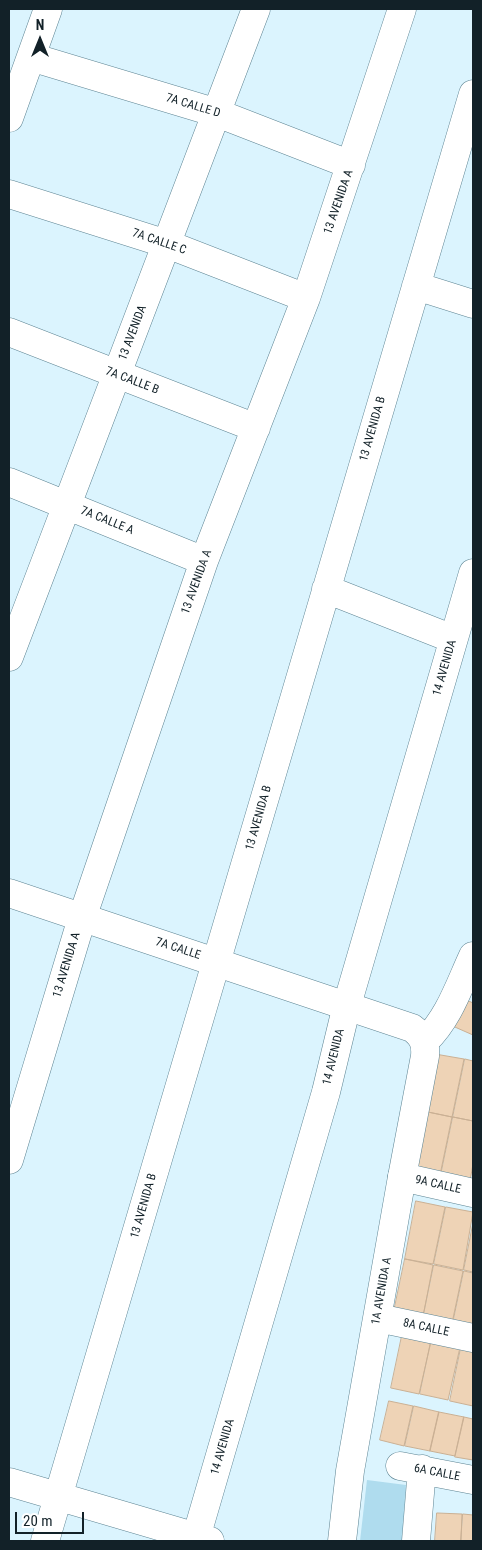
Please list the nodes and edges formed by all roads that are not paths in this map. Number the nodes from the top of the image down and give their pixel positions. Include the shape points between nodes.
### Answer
1 (48, 9) edge
2 (256, 9) edge
3 (393, 11) edge
4 (31, 57) junction
5 (473, 94) edge
6 (217, 112) junction
7 (9, 118) edge
8 (351, 165) junction
9 (9, 194) edge
10 (167, 244) junction
11 (416, 286) junction
12 (306, 298) junction
13 (473, 304) edge
14 (9, 332) edge
15 (117, 375) junction
16 (256, 428) junction
17 (9, 482) edge
18 (67, 505) junction
19 (204, 561) junction
20 (473, 573) edge
21 (326, 589) junction
22 (453, 639) junction
23 (9, 658) edge
24 (9, 893) edge
25 (82, 918) junction
26 (473, 956) edge
27 (216, 962) junction
28 (347, 1005) junction
29 (425, 1041) junction
30 (9, 1160) edge
31 (402, 1177) junction
32 (473, 1193) edge
33 (378, 1318) junction
34 (473, 1338) edge
35 (473, 1480) edge
36 (9, 1482) edge
37 (58, 1497) junction
38 (201, 1540) edge
39 (45, 1541) edge
40 (342, 1541) edge
41 (416, 1541) edge

1 - 4 street
2 - 6 street, 13 AVENIDA
3 - 8 street, 13 AVENIDA A
4 - 6 street, 7A CALLE D
4 - 7 street
5 - 11 street, 13 AVENIDA B
6 - 8 street, 7A CALLE D
6 - 10 street, 13 AVENIDA
8 - 12 street, 13 AVENIDA A
9 - 10 street, 7A CALLE C
10 - 12 street, 7A CALLE C
10 - 15 street, 13 AVENIDA
11 - 13 street
11 - 21 street, 13 AVENIDA B
12 - 16 street, 13 AVENIDA A
14 - 15 street, 7A CALLE B
15 - 16 street, 7A CALLE B
15 - 18 street, 13 AVENIDA
16 - 19 street, 13 AVENIDA A
17 - 18 street, 7A CALLE A
18 - 19 street, 7A CALLE A
18 - 23 street, 13 AVENIDA
19 - 25 street, 13 AVENIDA A
20 - 22 street, 14 AVENIDA
21 - 22 street
21 - 27 street, 13 AVENIDA B
22 - 28 street, 14 AVENIDA
24 - 25 street, 7A CALLE
25 - 27 street, 7A CALLE
25 - 30 street, 13 AVENIDA A
26 - 29 street via 446,1016
27 - 28 street, 7A CALLE
27 - 37 street, 13 AVENIDA B
28 - 29 street via 406,1025
28 - 38 street, 14 AVENIDA via 326,1092
29 - 31 street, 1A AVENIDA A via 424,1064
31 - 32 street, 9A CALLE
31 - 33 street, 1A AVENIDA A
33 - 34 street, 8A CALLE
33 - 40 street, 1A AVENIDA A via 350,1471
35 - 41 street, 6A CALLE via 411,1468
36 - 37 street
37 - 38 street
37 - 39 street, 13 AVENIDA B

